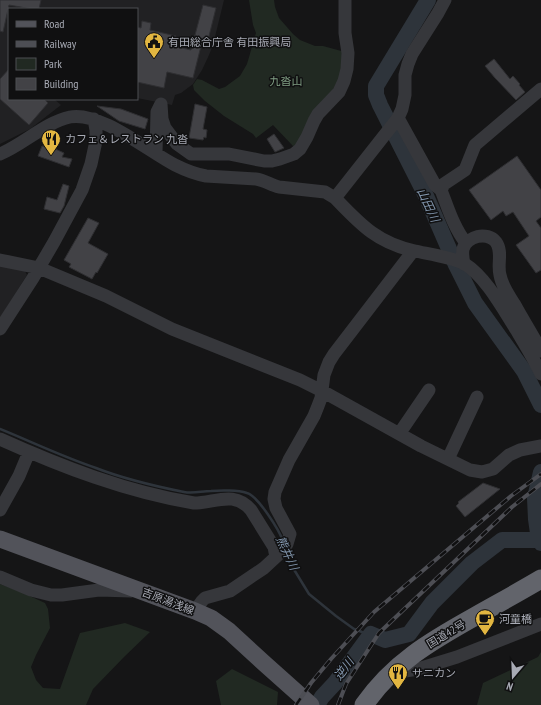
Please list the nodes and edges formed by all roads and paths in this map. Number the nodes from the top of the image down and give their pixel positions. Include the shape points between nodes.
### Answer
1 (345, 0) edge
2 (446, 0) edge
3 (541, 89) edge
4 (398, 118) junction
5 (94, 119) junction
6 (156, 153) junction
7 (1, 154) edge
8 (441, 190) junction
9 (335, 198) junction
10 (466, 243) junction
11 (413, 251) junction
12 (0, 260) edge
13 (464, 264) junction
14 (39, 268) junction
15 (0, 329) edge
16 (541, 351) edge
17 (541, 374) edge
18 (429, 390) dead end
19 (322, 391) junction
20 (477, 397) dead end
21 (399, 434) junction
22 (0, 439) edge
23 (541, 446) edge
24 (29, 452) junction
25 (448, 459) junction
26 (0, 510) edge
27 (0, 539) edge
28 (276, 557) junction
29 (0, 577) edge
30 (541, 579) edge
31 (144, 592) junction
32 (195, 611) junction
33 (541, 624) edge
34 (396, 668) junction
35 (311, 705) edge
36 (364, 705) edge

1 - 6 street via 348,62 344,80 338,92 318,114 308,137 294,154 272,161 229,154 191,154 177,144 165,128 161,104 157,112
2 - 4 street via 412,54 405,75 405,95
3 - 8 street via 475,145 465,170 444,184
4 - 8 street via 435,185
4 - 9 street
5 - 6 street
5 - 7 street via 72,117 57,121
5 - 14 street via 96,141 82,190
6 - 9 street via 199,175 256,179 280,187 325,192
8 - 10 street
9 - 11 street via 372,233 390,244
10 - 13 street via 462,256
10 - 16 street via 474,237 482,236 489,237 497,243 500,254 499,269 504,288
11 - 13 street
11 - 19 street via 334,354 326,370
12 - 14 street
13 - 17 street via 476,273 503,308
14 - 15 street
14 - 19 street via 106,296 172,329
18 - 21 street
19 - 21 street
19 - 28 street via 314,416 289,460 275,492 276,508 290,534 288,544
20 - 25 street
21 - 25 street
22 - 24 street
23 - 25 street via 508,455 493,469 482,472 470,470
24 - 26 street
24 - 28 street via 102,480 156,495 194,503 227,498 240,501 251,510 274,547
27 - 31 main road, 吉原湯浅線
28 - 32 street via 230,591 205,598
29 - 31 street via 31,590 52,595 99,590
30 - 34 highway, 国道42号 via 437,638
31 - 32 main road, 吉原湯浅線
32 - 35 main road, 吉原湯浅線 via 211,618 229,631
33 - 34 street via 418,669 405,671
34 - 36 highway, 国道42号

